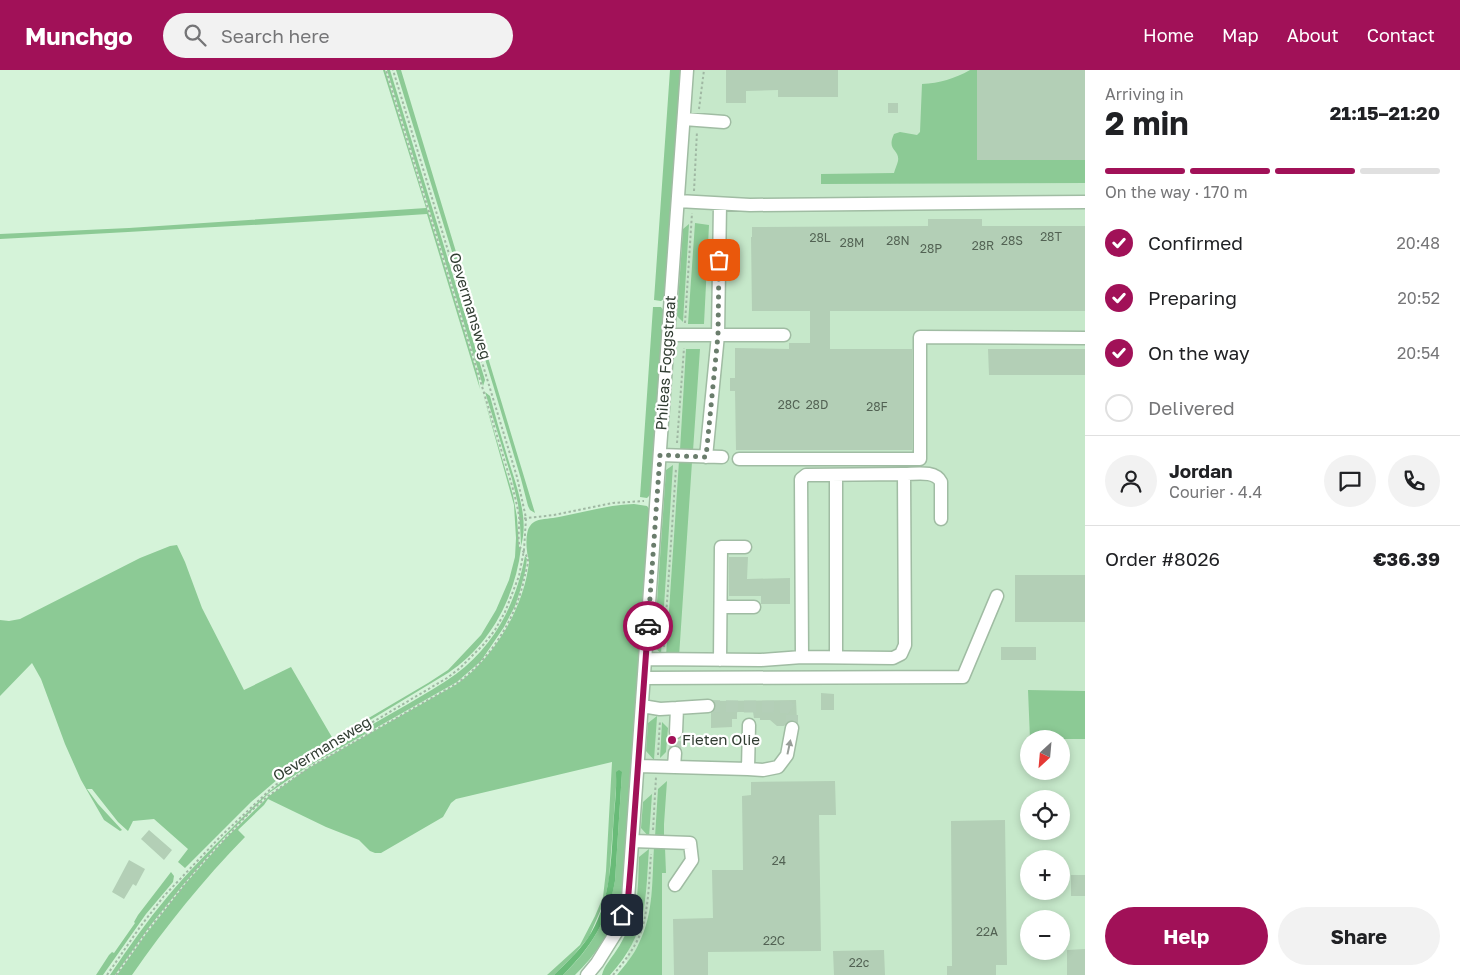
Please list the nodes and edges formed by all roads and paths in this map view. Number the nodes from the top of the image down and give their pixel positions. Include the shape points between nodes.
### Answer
1 (386, 70) edge
2 (393, 70) edge
3 (687, 70) edge
4 (704, 70) edge
5 (684, 119) junction
6 (697, 121) junction
7 (724, 122) dead end
8 (678, 201) junction
9 (693, 202) junction
10 (1085, 202) edge
11 (720, 204) junction
12 (669, 335) junction
13 (685, 335) junction
14 (718, 335) junction
15 (784, 335) dead end
16 (1085, 338) edge
17 (660, 455) junction
18 (676, 456) junction
19 (706, 457) junction
20 (722, 457) dead end
21 (739, 459) dead end
22 (904, 474) junction
23 (836, 475) junction
24 (657, 501) junction
25 (526, 518) junction
26 (519, 519) junction
27 (941, 519) dead end
28 (745, 547) dead end
29 (524, 550) junction
30 (997, 596) dead end
31 (721, 607) junction
32 (754, 607) dead end
33 (802, 657) junction
34 (836, 657) junction
35 (646, 659) junction
36 (663, 660) junction
37 (720, 660) junction
38 (644, 678) junction
39 (642, 706) junction
40 (708, 706) tunnel mouth
41 (677, 708) junction
42 (660, 709) junction
43 (749, 725) dead end
44 (792, 728) tunnel mouth
45 (676, 732) tunnel mouth
46 (675, 753) tunnel mouth
47 (638, 766) junction
48 (657, 767) junction
49 (674, 767) junction
50 (748, 769) junction
51 (633, 842) junction
52 (652, 842) junction
53 (675, 885) dead end
54 (107, 975) edge
55 (116, 975) edge
56 (587, 975) edge
57 (613, 975) edge

1 - 26 path, Oevermansweg via 511,482
2 - 25 path, Oevermansweg via 517,477
3 - 5 street, Phileas Foggstraat
4 - 6 path
5 - 6 street
5 - 8 street, Phileas Foggstraat
6 - 7 street
6 - 9 path
8 - 9 street
8 - 12 street, Phileas Foggstraat
9 - 11 street
9 - 13 path
10 - 11 street
11 - 14 street
12 - 13 street
12 - 17 street, Phileas Foggstraat
13 - 14 street
13 - 18 path
14 - 15 street
14 - 19 street
16 - 21 street via 920,336 920,459
17 - 18 street
17 - 24 street, Phileas Foggstraat
18 - 19 street
18 - 36 path
19 - 20 street
22 - 23 street
22 - 27 street via 932,474 940,479
22 - 34 street via 904,650 893,658
23 - 33 street via 806,475 801,482
23 - 34 street
24 - 25 path via 613,503
24 - 35 street, Phileas Foggstraat
25 - 26 path
25 - 29 path, Oevermansweg
26 - 29 path, Oevermansweg via 520,546
28 - 31 street via 722,547
29 - 54 path, Oevermansweg via 519,576 505,612 473,656 447,678 274,786 164,896
29 - 55 path, Oevermansweg via 528,560 518,600 498,640 480,662 456,684 310,767 268,796 197,869
30 - 38 street via 963,677
31 - 32 street
31 - 37 street
33 - 34 street
33 - 37 street
35 - 36 street
35 - 38 street, Phileas Foggstraat
36 - 37 street
38 - 39 street, Phileas Foggstraat
39 - 42 street
39 - 47 street, Phileas Foggstraat
40 - 41 street
41 - 42 street
41 - 45 street
42 - 48 path
43 - 50 street
50 -> 44 street via 778,767 787,755
46 - 49 street
47 - 48 street
47 - 51 street, Phileas Foggstraat
48 - 49 street
48 - 52 path
49 - 50 street
51 - 52 street
51 - 56 street, Phileas Foggstraat via 628,899 616,931
52 - 53 street via 690,843 692,860
52 - 57 path via 644,920 635,945

